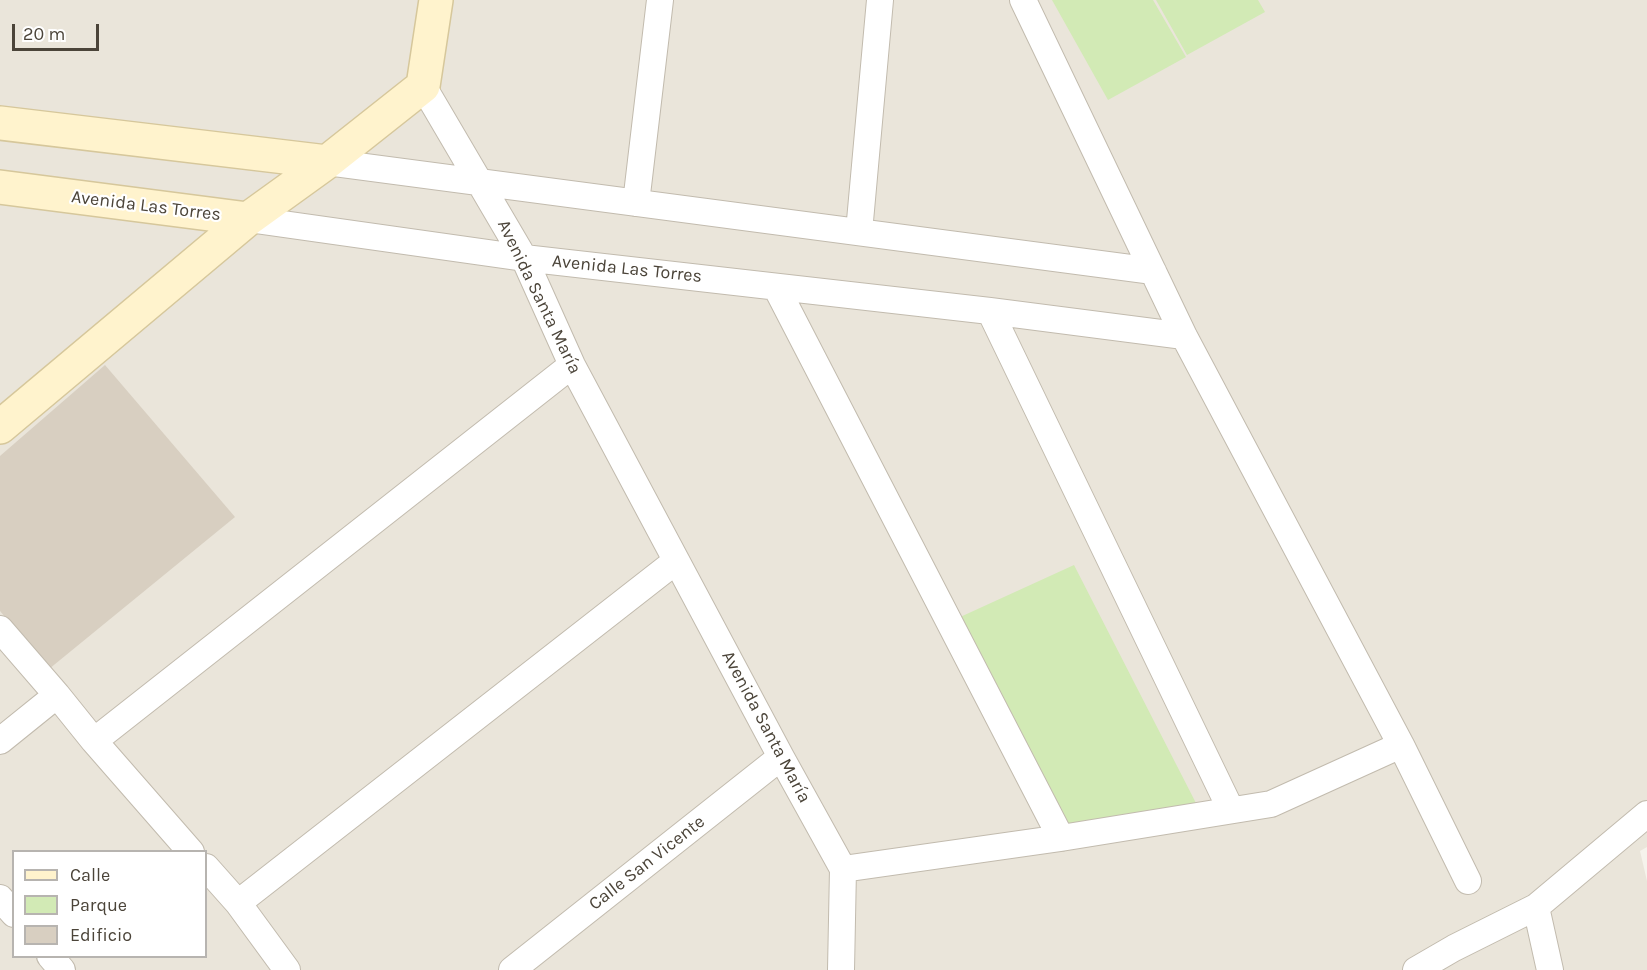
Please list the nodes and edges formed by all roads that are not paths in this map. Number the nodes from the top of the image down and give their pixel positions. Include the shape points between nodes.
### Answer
1 (436, 0) edge
2 (660, 0) edge
3 (880, 0) edge
4 (1023, 0) edge
5 (423, 86) junction
6 (0, 123) edge
7 (327, 162) junction
8 (480, 182) junction
9 (0, 187) edge
10 (636, 202) junction
11 (248, 219) junction
12 (859, 232) junction
13 (524, 258) junction
14 (1153, 271) junction
15 (776, 287) junction
16 (990, 311) junction
17 (1184, 336) junction
18 (572, 365) junction
19 (0, 427) edge
20 (676, 561) junction
21 (0, 629) edge
22 (57, 695) junction
23 (0, 741) edge
24 (94, 741) junction
25 (1401, 745) junction
26 (781, 757) junction
27 (1231, 810) junction
28 (1647, 814) edge
29 (1061, 838) junction
30 (189, 850) edge
31 (207, 868) edge
32 (843, 869) junction
33 (1468, 881) dead end
34 (0, 898) edge
35 (238, 903) junction
36 (1536, 907) junction
37 (12, 912) edge
38 (51, 958) edge
39 (62, 970) edge
40 (287, 970) edge
41 (512, 970) edge
42 (841, 970) edge
43 (1416, 970) edge
44 (1550, 970) edge

1 - 5 street
2 - 10 street
3 - 12 street
4 - 14 street
5 - 7 street
5 - 8 street, Avenida Santa María
6 - 7 street
7 - 8 street
7 - 11 street
8 - 10 street
8 - 13 street, Avenida Santa María
9 - 11 street, Avenida Las Torres
10 - 12 street
11 - 13 street, Avenida Las Torres
11 - 19 street
12 - 14 street
13 - 15 street, Avenida Las Torres
13 - 18 street, Avenida Santa María
14 - 17 street
15 - 16 street, Avenida Las Torres
15 - 29 street
16 - 17 street, Avenida Las Torres
16 - 27 street
17 - 25 street
18 - 20 street, Avenida Santa María
18 - 24 street
20 - 26 street, Avenida Santa María
20 - 35 street
21 - 22 street
22 - 23 street
22 - 24 street
24 - 30 street
25 - 27 street via 1271,804
25 - 33 street
26 - 32 street, Avenida Santa María
26 - 41 street, Calle San Vicente
27 - 29 street
28 - 36 street
29 - 32 street
31 - 35 street
32 - 42 street
34 - 37 street
35 - 40 street
36 - 43 street
36 - 44 street
38 - 39 street

